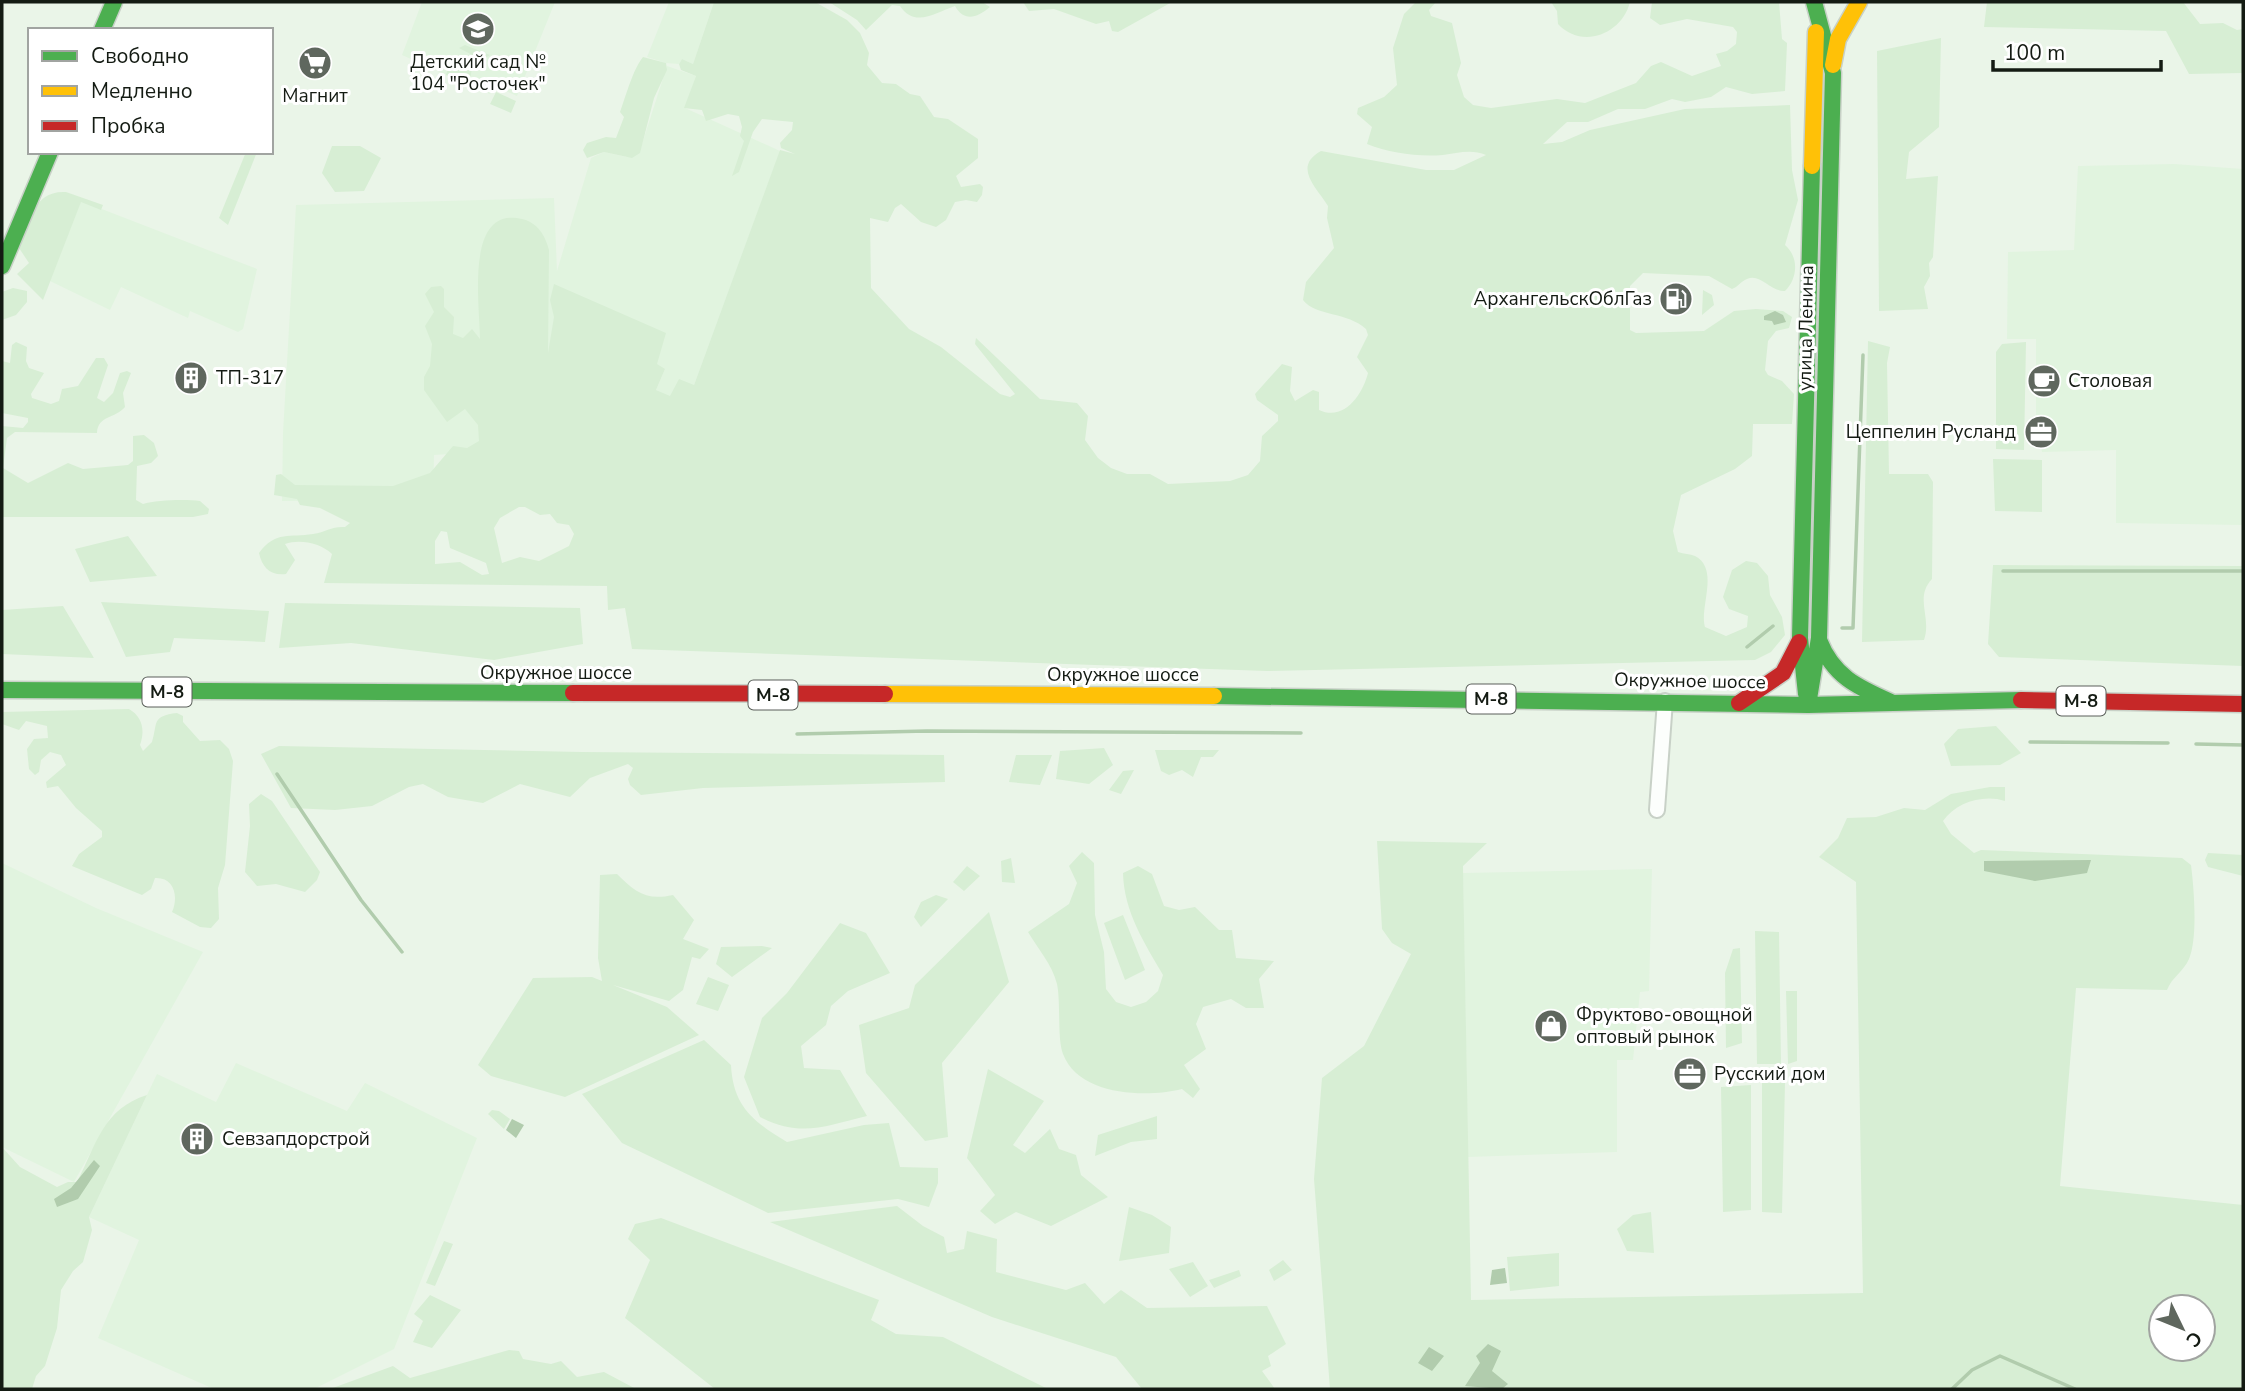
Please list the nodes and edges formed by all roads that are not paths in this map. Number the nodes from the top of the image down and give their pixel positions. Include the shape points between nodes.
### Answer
1 (114, 2) edge
2 (1814, 2) edge
3 (1824, 2) edge
4 (1859, 2) edge
5 (1817, 21) junction
6 (103, 28) edge
7 (1833, 73) junction
8 (49, 154) edge
9 (2, 266) edge
10 (1809, 306) junction
11 (1827, 312) junction
12 (1800, 638) junction
13 (1819, 638) junction
14 (2, 690) edge
15 (1665, 702) junction
16 (1891, 702) junction
17 (1739, 703) junction
18 (2243, 704) edge
19 (1808, 705) junction
20 (1657, 810) dead end

1 - 6 main road
2 - 5 main road, улица Ленина
3 - 5 main road
4 - 7 main road via 1837,41
5 - 7 main road, улица Ленина
5 - 10 main road, улица Ленина
7 - 11 main road, улица Ленина
8 - 9 main road
10 - 11 main road
10 - 12 main road, улица Ленина
11 - 13 main road, улица Ленина
12 - 17 main road, улица Ленина via 1783,673
12 - 19 main road, улица Ленина
13 - 16 main road, улица Ленина via 1827,661 1840,678
13 - 19 main road, улица Ленина
14 - 15 main road, Окружное шоссе / М-8
15 - 17 main road, Окружное шоссе / М-8
15 - 20 street
16 - 18 main road, Окружное шоссе / М-8 via 1980,699
16 - 19 main road, Окружное шоссе / М-8
17 - 19 main road, Окружное шоссе / М-8

